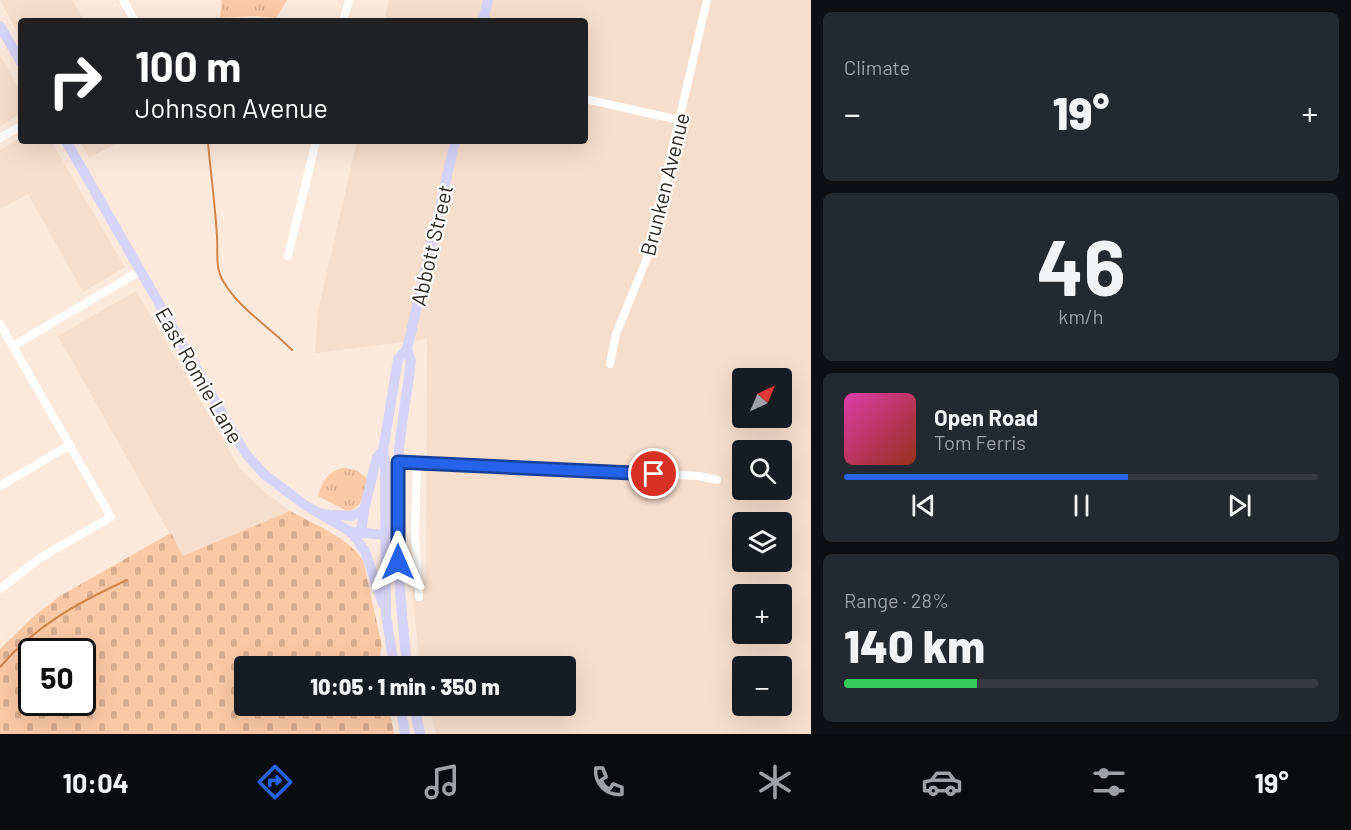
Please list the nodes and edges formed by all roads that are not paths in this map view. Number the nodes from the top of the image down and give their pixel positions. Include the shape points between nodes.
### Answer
1 (123, 0) edge
2 (348, 0) edge
3 (488, 0) edge
4 (707, 0) edge
5 (133, 18) edge
6 (344, 18) edge
7 (484, 18) edge
8 (0, 26) edge
9 (18, 57) edge
10 (588, 100) edge
11 (679, 120) junction
12 (18, 128) edge
13 (0, 138) edge
14 (68, 144) edge
15 (315, 144) edge
16 (454, 144) edge
17 (288, 256) dead end
18 (140, 271) junction
19 (0, 324) edge
20 (13, 346) junction
21 (407, 349) junction
22 (610, 364) dead end
23 (70, 445) junction
24 (383, 451) junction
25 (398, 462) junction
26 (417, 464) junction
27 (717, 480) dead end
28 (0, 486) edge
29 (364, 510) junction
30 (319, 514) junction
31 (356, 532) junction
32 (386, 535) junction
33 (398, 536) junction
34 (0, 589) edge
35 (419, 597) dead end
36 (386, 614) junction
37 (392, 656) edge
38 (406, 656) edge
39 (402, 716) edge
40 (416, 716) edge
41 (405, 734) edge
42 (420, 734) edge

1 - 5 street
2 - 6 street
3 - 7 main road
4 - 11 street, Brunken Avenue
8 - 9 main road
10 - 11 street
11 - 22 street, Brunken Avenue via 647,258 616,334
12 - 13 street
14 - 18 main road, East Romie Lane
15 - 17 street
16 - 21 main road, Abbott Street
18 - 20 street
18 - 30 main road, East Romie Lane via 246,454 274,483
19 - 20 street
20 - 23 street
21 - 24 main road, Abbott Street via 398,359
21 - 25 main road, Abbott Street via 411,362
23 - 28 street
23 - 34 street via 111,517 40,558
24 - 29 main road via 377,457
24 - 32 main road, Abbott Street
25 - 26 street
25 - 33 main road, Abbott Street
26 - 27 street via 699,476
26 - 35 street
29 - 30 main road via 352,516
29 - 31 main road
30 - 31 main road, East Romie Lane
31 - 32 main road, East Romie Lane
31 - 36 main road
32 - 33 main road, East Romie Lane
32 - 36 main road, Abbott Street
33 - 38 main road, Abbott Street
36 - 37 main road, Abbott Street
39 - 41 main road
40 - 42 main road

